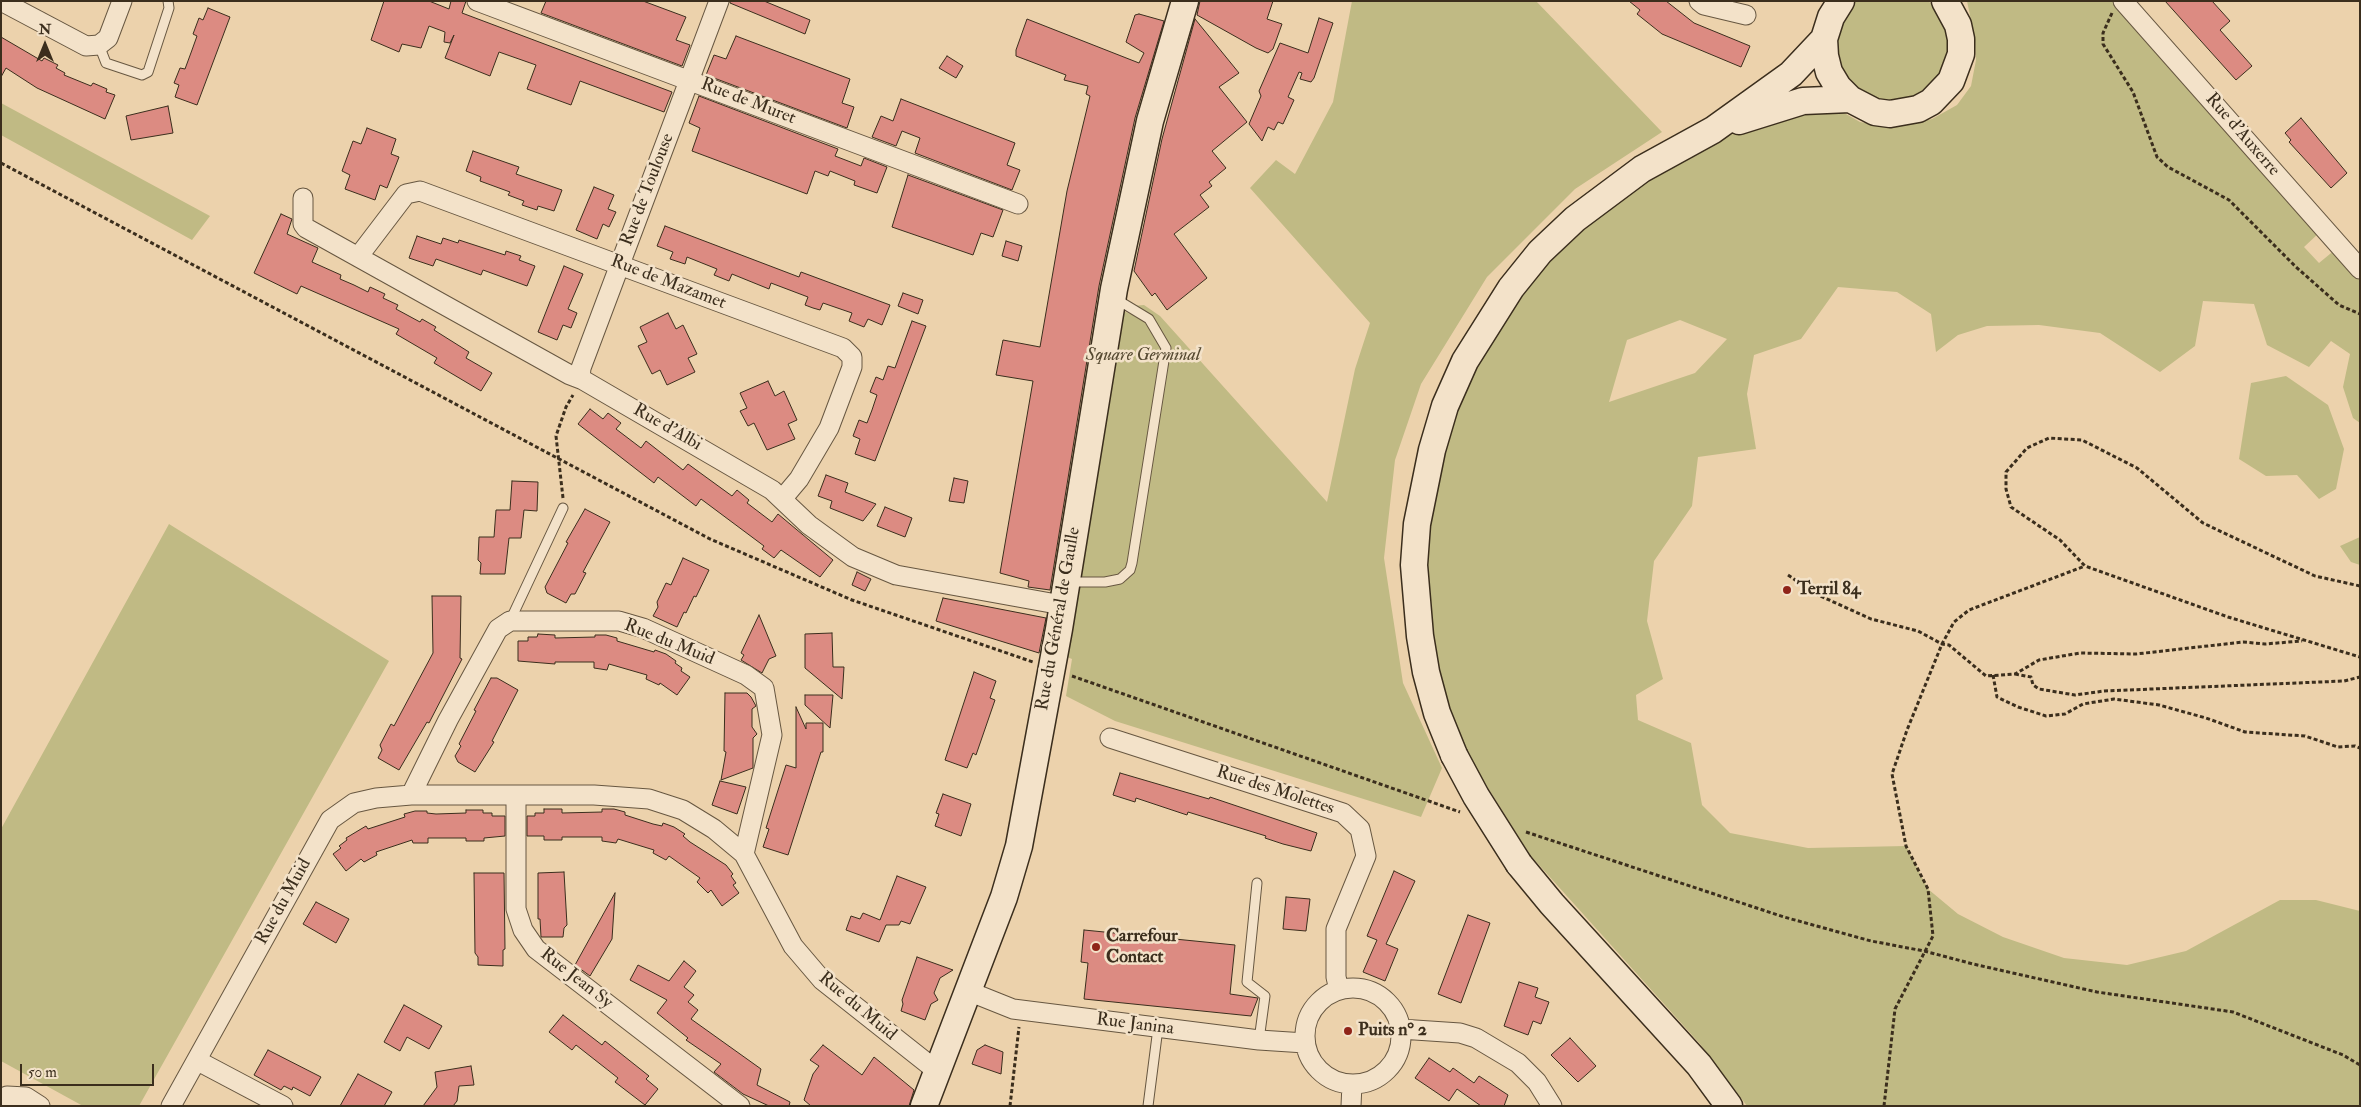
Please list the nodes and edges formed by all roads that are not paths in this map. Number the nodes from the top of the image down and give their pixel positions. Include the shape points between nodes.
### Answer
1 (1, 1) edge
2 (122, 1) edge
3 (168, 1) edge
4 (477, 1) edge
5 (719, 1) edge
6 (1185, 1) edge
7 (1699, 1) edge
8 (1945, 1) edge
9 (2119, 5) edge
10 (1746, 15) dead end
11 (1831, 15) edge
12 (99, 45) junction
13 (690, 80) junction
14 (1850, 99) junction
15 (1713, 130) junction
16 (303, 198) dead end
17 (1018, 204) dead end
18 (358, 257) junction
19 (620, 265) junction
20 (2360, 269) edge
21 (1113, 296) junction
22 (582, 379) junction
23 (782, 498) junction
24 (564, 508) road end
25 (1064, 593) junction
26 (510, 622) junction
27 (1110, 738) dead end
28 (410, 795) junction
29 (516, 796) junction
30 (744, 854) junction
31 (1257, 883) dead end
32 (1339, 990) junction
33 (968, 991) junction
34 (1158, 1028) junction
35 (1400, 1029) junction
36 (1259, 1040) junction
37 (1306, 1044) junction
38 (198, 1061) junction
39 (937, 1071) junction
40 (1352, 1084) junction
41 (1, 1099) edge
42 (40, 1106) edge
43 (171, 1106) edge
44 (283, 1106) edge
45 (740, 1106) edge
46 (924, 1106) edge
47 (1148, 1106) edge
48 (1351, 1106) edge
49 (1552, 1106) edge
50 (1729, 1106) edge

1 - 12 street via 86,46
2 - 12 street via 108,38
3 - 12 lane via 169,8 148,72 142,75 106,63
4 - 13 street, Rue de Muret
5 - 13 street, Rue de Toulouse
6 - 21 main road, Rue du Général de Gaulle via 1150,121
7 - 10 street
8 - 14 main road via 1958,25 1961,54 1951,81 1942,93 1918,109 1890,114 1875,112
9 - 20 street, Rue d'Auxerre
11 - 14 main road via 1825,56 1829,72
11 - 15 main road via 1791,74
13 - 17 street, Rue de Muret
13 - 19 street, Rue de Toulouse
14 - 15 main road via 1803,101
15 - 50 main road, bridge via 1606,193 1540,252 1511,288 1465,361 1445,406 1423,489 1414,565 1426,672 1454,755 1476,796 1519,864 1699,1065
16 - 18 street, Rue d'Albi via 306,228
18 - 19 street, Rue de Mazamet via 406,194 420,191
18 - 22 street, Rue d'Albi
19 - 22 street, Rue de Toulouse via 581,368
19 - 23 street, Rue de Mazamet via 843,348 852,357 852,367 829,428 799,479
21 - 25 main road, Rue du Général de Gaulle
21 - 25 lane via 1149,319 1166,348 1132,563 1130,570 1120,579
22 - 23 street, Rue d'Albi
23 - 25 street, Rue d'Albi via 809,525 853,557 896,575
24 - 26 lane
25 - 33 main road, Rue du Général de Gaulle via 1019,846 1004,897
26 - 28 street via 498,629
26 - 30 street, Rue du Muid via 619,622 643,628 746,675 764,688 772,735
27 - 32 street, Rue des Molettes via 1343,812 1360,829 1366,856 1336,929
28 - 29 street, Rue du Muid
28 - 38 street, Rue du Muid via 354,803 330,820
29 - 30 street, Rue du Muid via 594,795 649,799 684,810
29 - 45 street, Rue Jean Sy via 516,909 523,930 536,948
30 - 39 street, Rue du Muid via 793,946 822,980
31 - 36 lane via 1246,982 1265,996
32 - 35 street via 1362,989 1383,998 1397,1017
32 - 37 street via 1312,1010 1306,1026
33 - 34 street, Rue Janina via 1013,1009
33 - 39 main road, Rue du Général de Gaulle
34 - 36 street, Rue Janina
34 - 47 lane
35 - 40 street via 1398,1051 1386,1070 1366,1082
35 - 49 street via 1460,1033 1476,1038 1518,1063 1537,1082
36 - 37 street, Rue Janina
37 - 40 street via 1309,1055 1323,1073
38 - 43 street, Rue du Muid
38 - 44 street
39 - 46 main road, Rue du Général de Gaulle
40 - 48 street
41 - 42 street via 7,1096 26,1097

